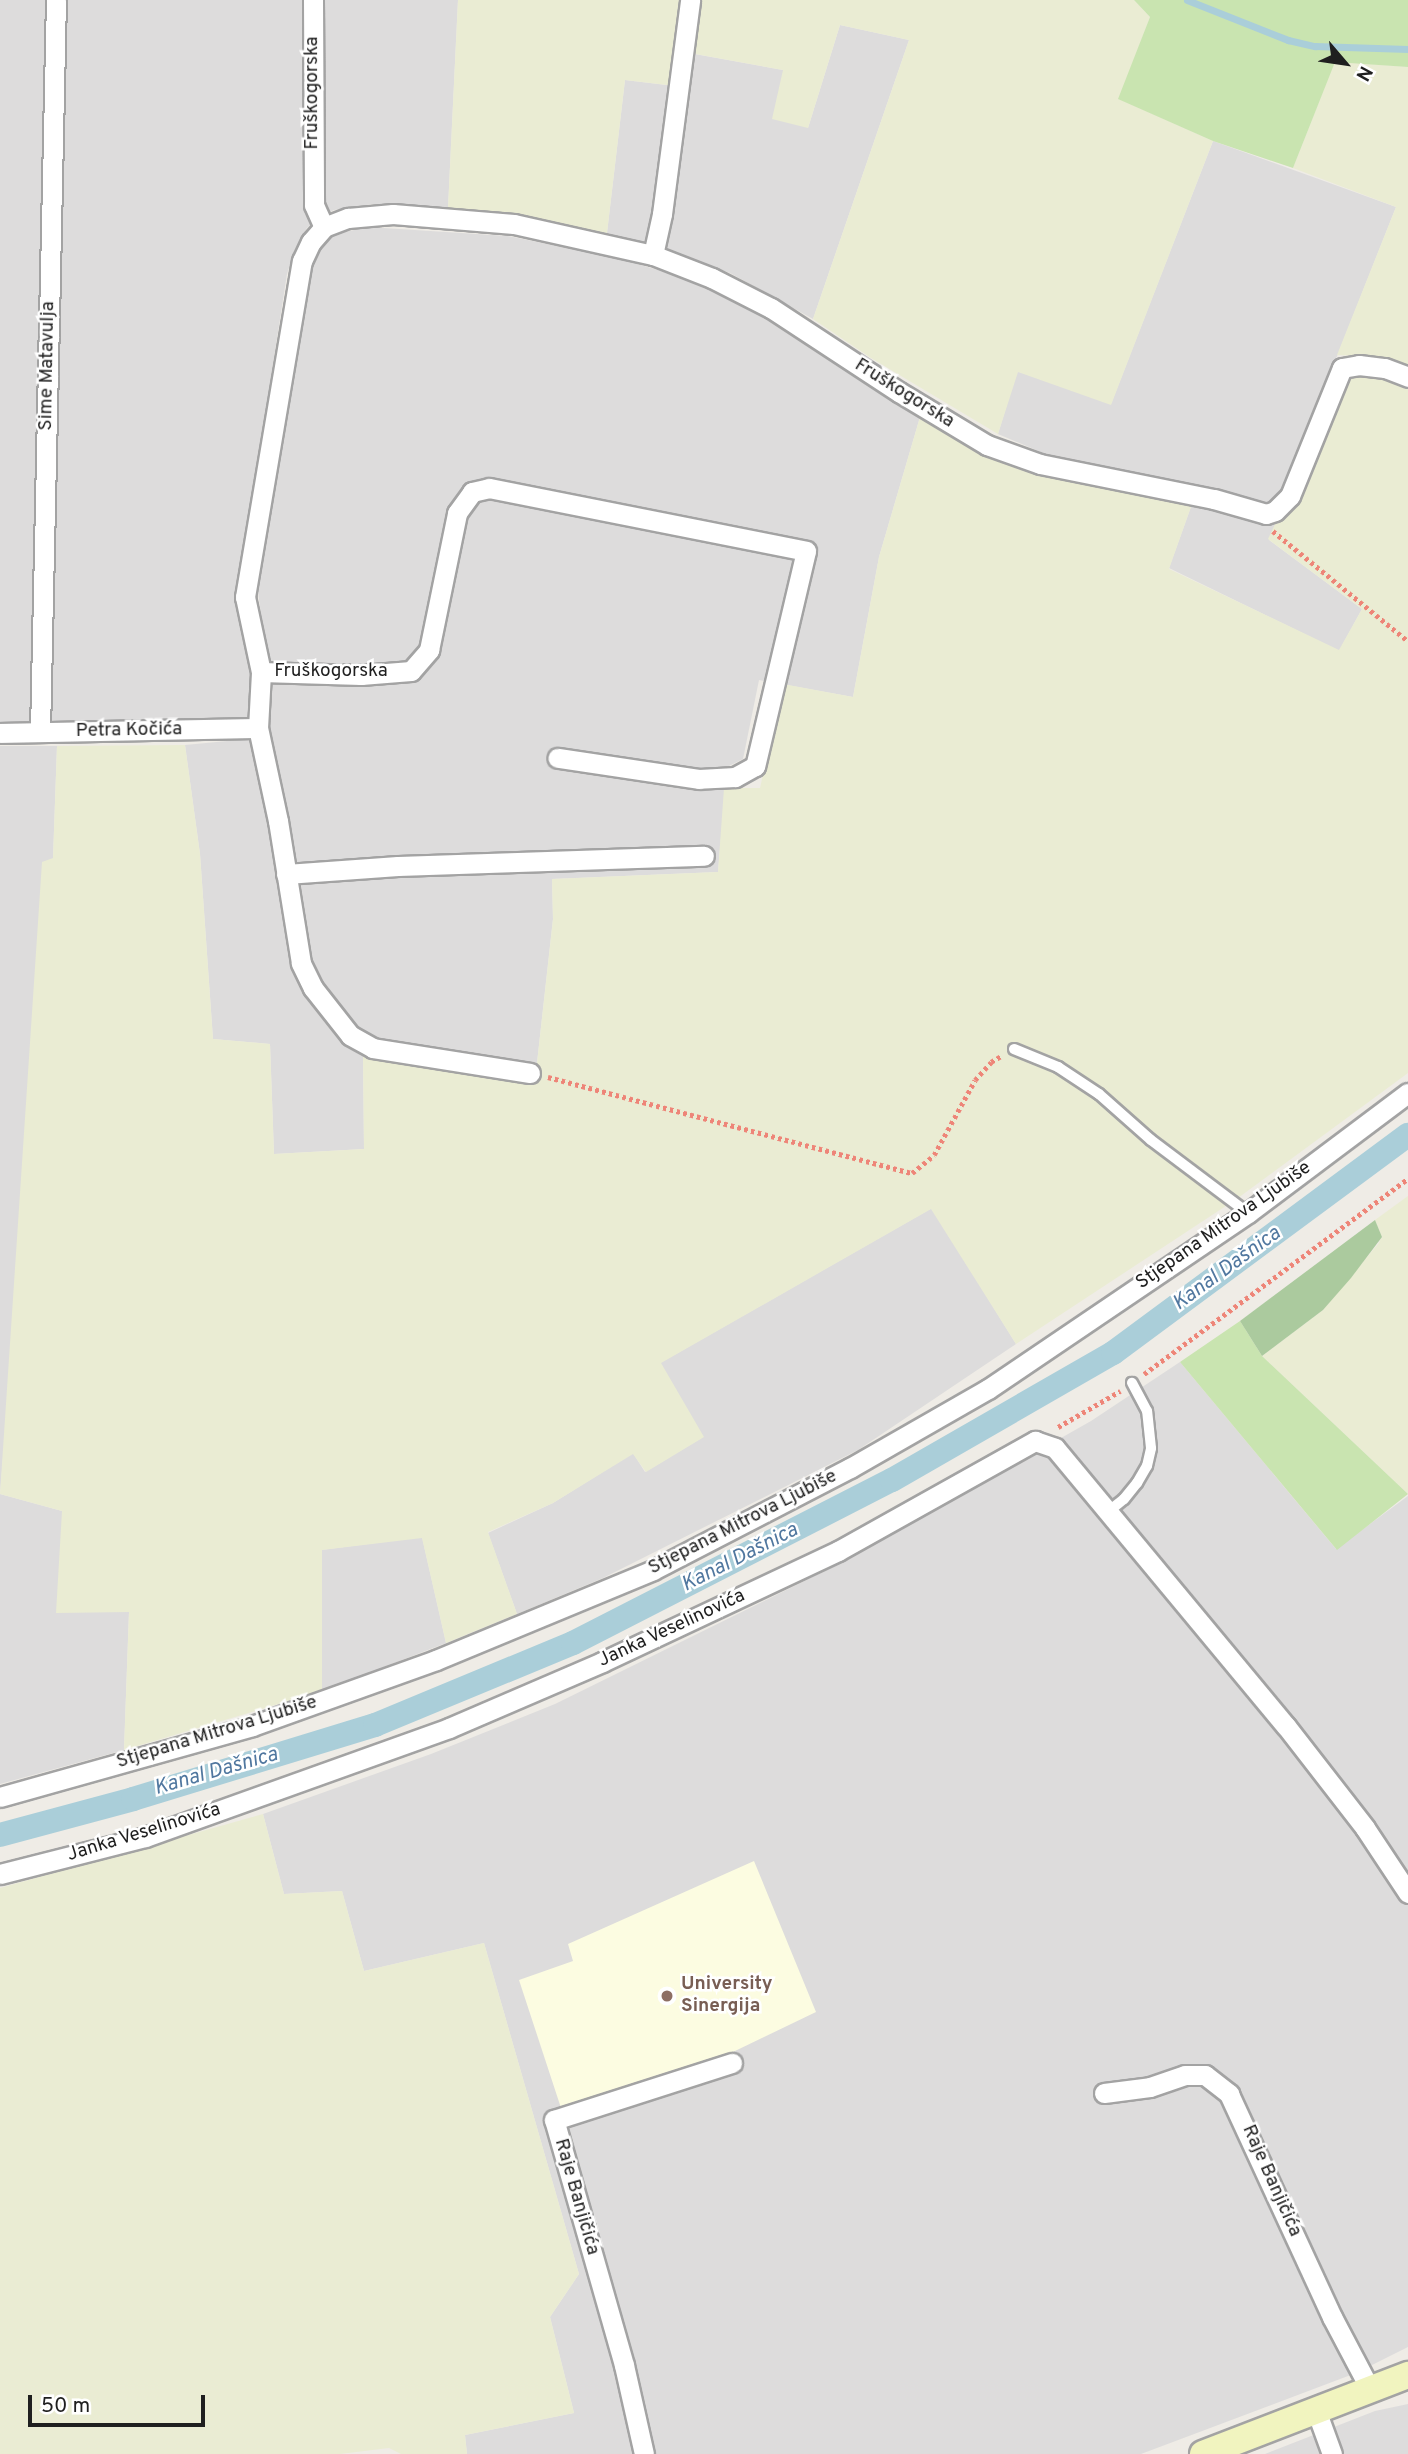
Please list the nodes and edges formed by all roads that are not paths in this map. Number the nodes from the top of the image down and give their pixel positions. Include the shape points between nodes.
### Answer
1 (56, 0) edge
2 (313, 0) edge
3 (690, 0) edge
4 (324, 227) junction
5 (653, 255) junction
6 (1408, 377) edge
7 (261, 672) junction
8 (258, 728) junction
9 (40, 732) junction
10 (0, 733) edge
11 (558, 758) dead end
12 (704, 856) dead end
13 (286, 874) junction
14 (1014, 1049) road end
15 (530, 1073) road end
16 (1408, 1093) edge
17 (1248, 1213) junction
18 (1132, 1383) road end
19 (1109, 1511) junction
20 (0, 1797) edge
21 (0, 1874) edge
22 (1408, 1893) edge
23 (732, 2063) dead end
24 (1104, 2093) dead end
25 (1408, 2375) edge
26 (1370, 2389) junction
27 (1317, 2410) junction
28 (645, 2454) edge
29 (1203, 2454) edge
30 (1332, 2454) edge

1 - 9 street, Sime Matavulja
2 - 4 street, Fruškogorska via 313,192
3 - 5 street
4 - 5 street, Fruškogorska via 348,218 420,216 514,225
4 - 7 street, Fruškogorska via 302,261 246,597
5 - 6 street, Fruškogorska via 771,308 987,444 1040,464 1266,514 1290,496 1342,368 1385,368
7 - 8 street, Fruškogorska
7 - 11 street, Fruškogorska via 361,675 411,671 429,650 457,513 472,492 489,488 806,551 755,766 735,777 699,779
8 - 9 street, Petra Kočića
8 - 13 street, Fruškogorska
9 - 10 street, Petra Kočića
12 - 13 street
13 - 15 street, Fruškogorska via 301,963 313,988 350,1035 373,1048
14 - 17 lane via 1058,1067 1099,1094
16 - 17 street, Stjepana Mitrova Ljubiše
17 - 20 street, Stjepana Mitrova Ljubiše via 988,1389 850,1468 653,1570 436,1660 252,1726
18 - 19 lane via 1147,1411 1151,1448 1137,1483
19 - 21 street, Janka Veselinovića via 1055,1448 1035,1441 838,1550 602,1662 449,1728 145,1837
19 - 22 street via 1365,1828
23 - 28 street, Raje Banjičića via 554,2120
24 - 26 street, Raje Banjičića via 1150,2087 1185,2075 1205,2075 1229,2094
25 - 26 main road
26 - 27 main road
27 - 29 main road
27 - 30 street

